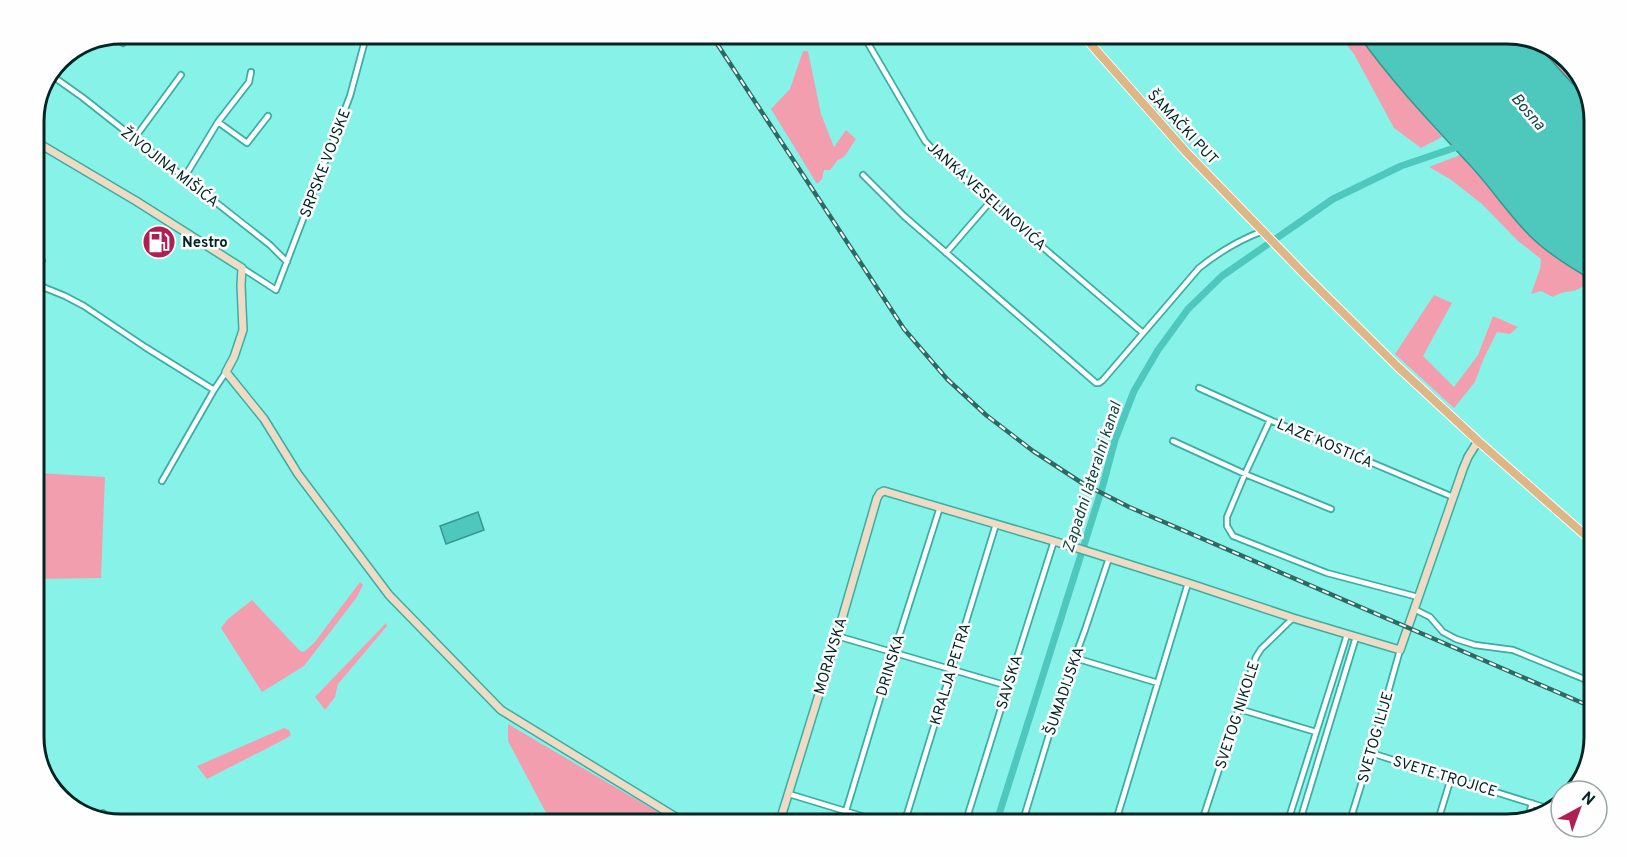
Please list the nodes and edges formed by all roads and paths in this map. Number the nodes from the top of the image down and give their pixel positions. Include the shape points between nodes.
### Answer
1 (364, 44) edge
2 (868, 44) edge
3 (1091, 44) edge
4 (251, 72) dead end
5 (181, 75) dead end
6 (56, 78) edge
7 (268, 116) dead end
8 (218, 122) junction
9 (134, 139) junction
10 (44, 147) edge
11 (863, 175) dead end
12 (184, 178) junction
13 (990, 202) junction
14 (1265, 234) junction
15 (946, 253) junction
16 (287, 262) junction
17 (242, 268) junction
18 (44, 287) edge
19 (1143, 333) junction
20 (226, 372) junction
21 (1199, 388) dead end
22 (214, 390) junction
23 (1270, 420) junction
24 (1173, 441) dead end
25 (1479, 441) junction
26 (1245, 474) junction
27 (162, 481) dead end
28 (1453, 497) junction
29 (940, 507) junction
30 (1331, 509) dead end
31 (996, 524) junction
32 (1584, 534) edge
33 (1054, 541) junction
34 (1109, 558) junction
35 (1188, 583) junction
36 (1418, 597) junction
37 (1414, 609) junction
38 (1293, 618) junction
39 (1347, 634) junction
40 (837, 636) junction
41 (1356, 637) junction
42 (1400, 650) junction
43 (894, 652) junction
44 (1075, 657) junction
45 (951, 669) junction
46 (1584, 679) edge
47 (1158, 683) junction
48 (1008, 686) junction
49 (1239, 709) junction
50 (1316, 732) junction
51 (1371, 753) junction
52 (1451, 778) junction
53 (789, 794) junction
54 (1532, 803) junction
55 (1540, 806) edge
56 (1530, 810) edge
57 (846, 812) junction
58 (671, 814) edge
59 (782, 814) edge
60 (853, 814) edge
61 (907, 814) edge
62 (968, 814) edge
63 (1025, 814) edge
64 (1118, 814) edge
65 (1204, 814) edge
66 (1290, 814) edge
67 (1302, 814) edge
68 (1352, 814) edge
69 (1440, 814) edge

1 - 16 street, SRPSKE VOJSKE via 350,96
2 - 13 street, JANKA VESELINOVIĆA via 925,141
3 - 14 main road, ŠAMAČKI PUT
4 - 8 street via 249,82
5 - 9 street
6 - 9 street, ŽIVOJINA MIŠIĆA
7 - 8 street via 247,143
8 - 12 street
9 - 12 street, ŽIVOJINA MIŠIĆA
10 - 17 street
11 - 15 street
12 - 16 street, ŽIVOJINA MIŠIĆA
13 - 15 street
13 - 19 street, JANKA VESELINOVIĆA
14 - 19 street via 1242,239 1204,264
14 - 25 main road, ŠAMAČKI PUT via 1397,366
15 - 19 street via 1096,383 1103,380
16 - 17 street, SRPSKE VOJSKE via 276,290
17 - 20 street via 243,330
18 - 22 street via 84,306
20 - 22 street
20 - 58 street via 389,594 501,710
21 - 23 street, LAZE KOSTIĆA
22 - 27 street
23 - 26 street
23 - 28 street, LAZE KOSTIĆA
24 - 26 street
25 - 28 street via 1468,457
25 - 32 main road, ŠAMAČKI PUT
26 - 30 street
26 - 36 street via 1227,517 1233,536 1327,573
28 - 36 street
29 - 31 street
29 - 40 street, MORAVSKA via 880,493
29 - 43 street, DRINSKA
31 - 33 street
31 - 45 street, KRALJA PETRA
33 - 34 street
33 - 48 street, SAVSKA
34 - 35 street
34 - 44 street, ŠUMADIJSKA
35 - 38 street
35 - 47 street
36 - 37 street
37 - 42 street
37 - 46 street via 1456,639 1513,650
38 - 39 street
38 - 49 street, SVETOG NIKOLE via 1256,657
39 - 41 street
39 - 50 street
40 - 43 street
40 - 53 street, MORAVSKA
41 - 42 street
41 - 67 street
42 - 51 street, SVETOG ILIJE
43 - 45 street
43 - 57 street, DRINSKA
44 - 47 street
44 - 63 street, ŠUMADIJSKA
45 - 48 street
45 - 61 street, KRALJA PETRA
47 - 64 street
48 - 62 street, SAVSKA
49 - 50 street
49 - 65 street, SVETOG NIKOLE
50 - 66 street
51 - 52 street, SVETE TROJICE
51 - 68 street, SVETOG ILIJE
52 - 54 street, SVETE TROJICE
52 - 69 street
53 - 57 street
53 - 59 street, MORAVSKA
54 - 55 street, SVETE TROJICE
54 - 56 street
57 - 60 street

